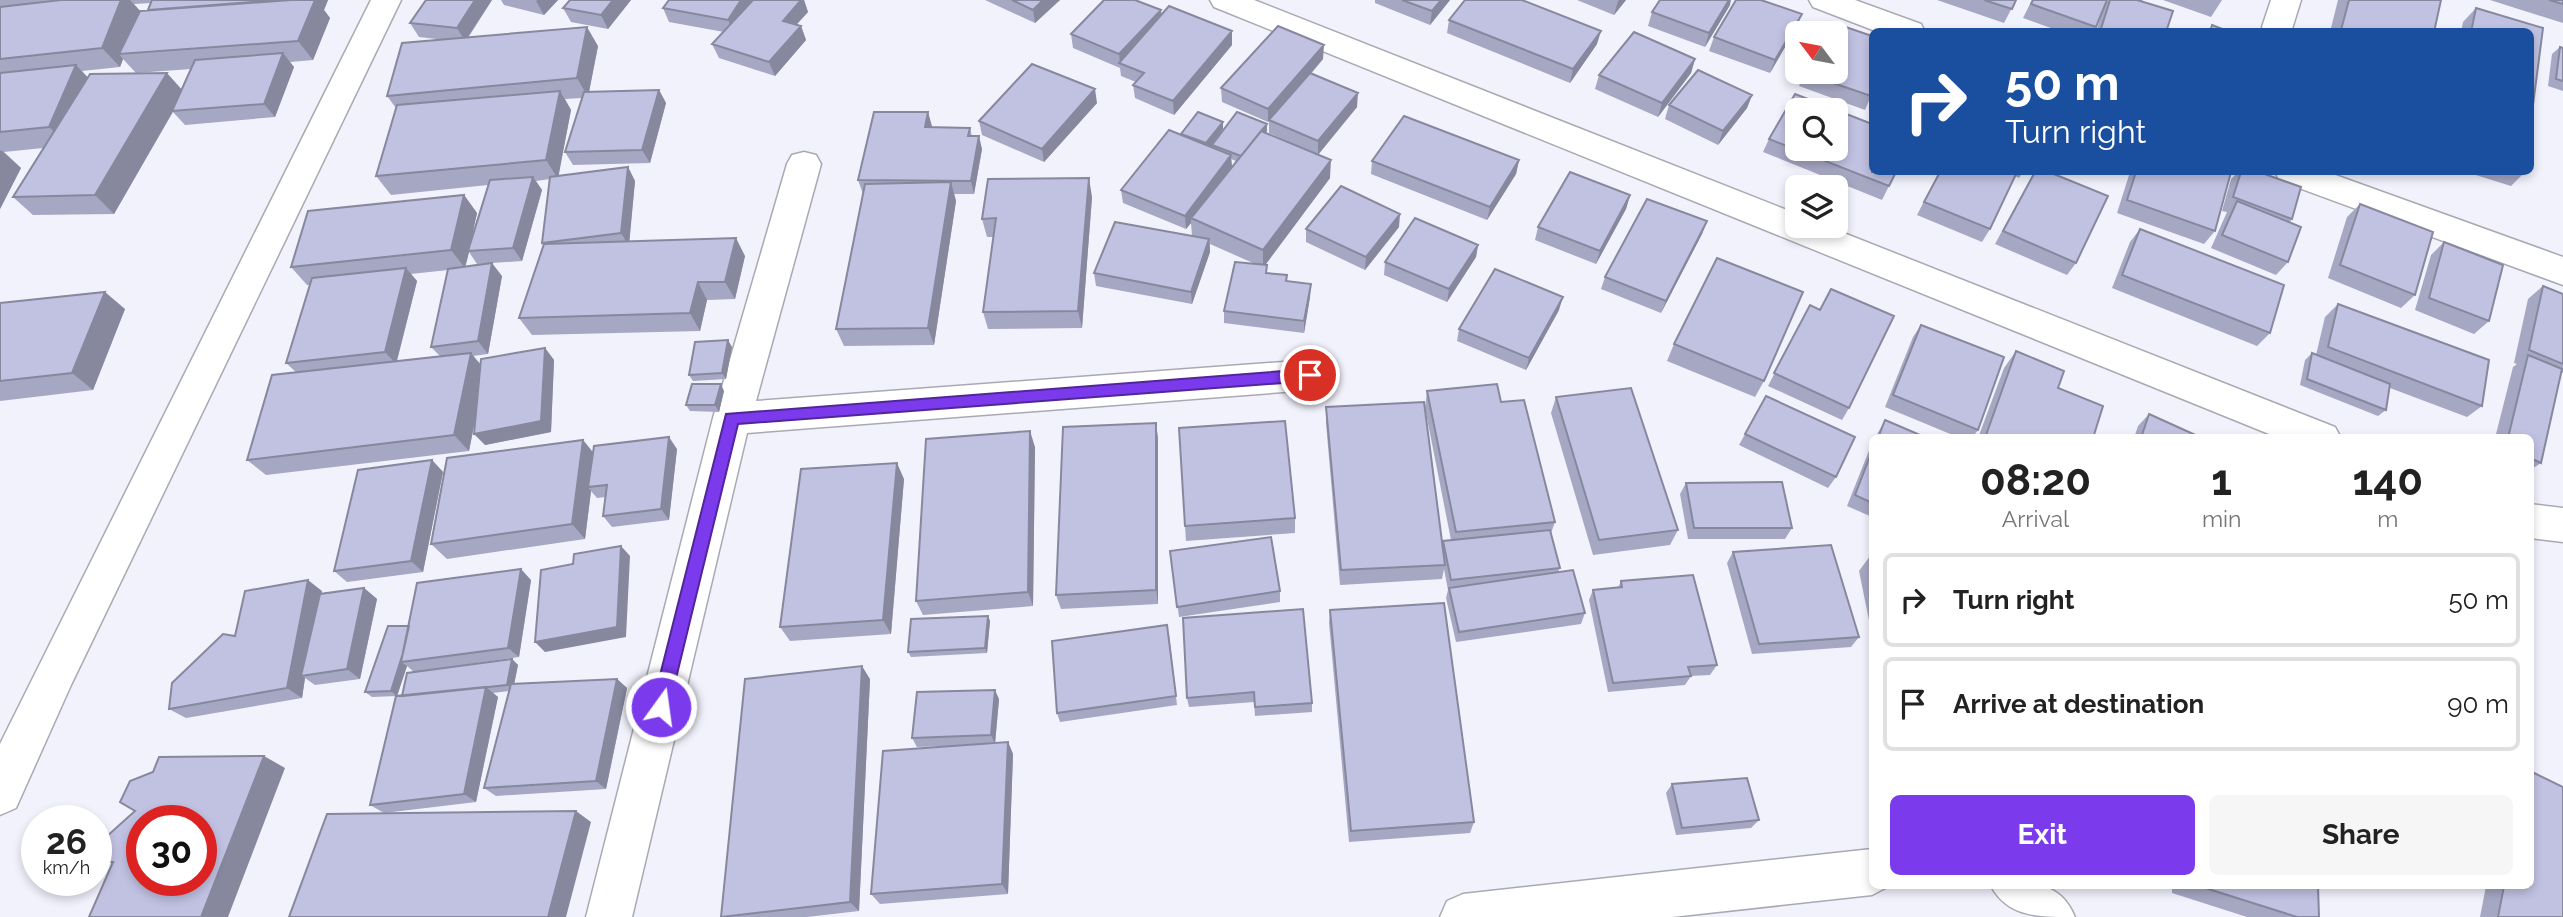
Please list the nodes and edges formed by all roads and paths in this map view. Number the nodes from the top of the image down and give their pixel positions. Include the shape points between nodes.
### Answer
1 (386, 0) edge
2 (1225, 0) edge
3 (1824, 0) edge
4 (1899, 28) edge
5 (804, 164) dead end
6 (2300, 175) edge
7 (2563, 271) edge
8 (1310, 375) dead end
9 (732, 418) junction
10 (2312, 434) edge
11 (2534, 521) edge
12 (2563, 525) edge
13 (0, 793) edge
14 (1869, 872) edge
15 (2018, 889) edge
16 (609, 917) edge
17 (1463, 917) edge
18 (2052, 917) edge

1 - 13 street
2 - 10 street
3 - 4 street
5 - 9 street
6 - 7 street
8 - 9 street
9 - 16 street
11 - 12 street
14 - 17 street
15 - 18 street

